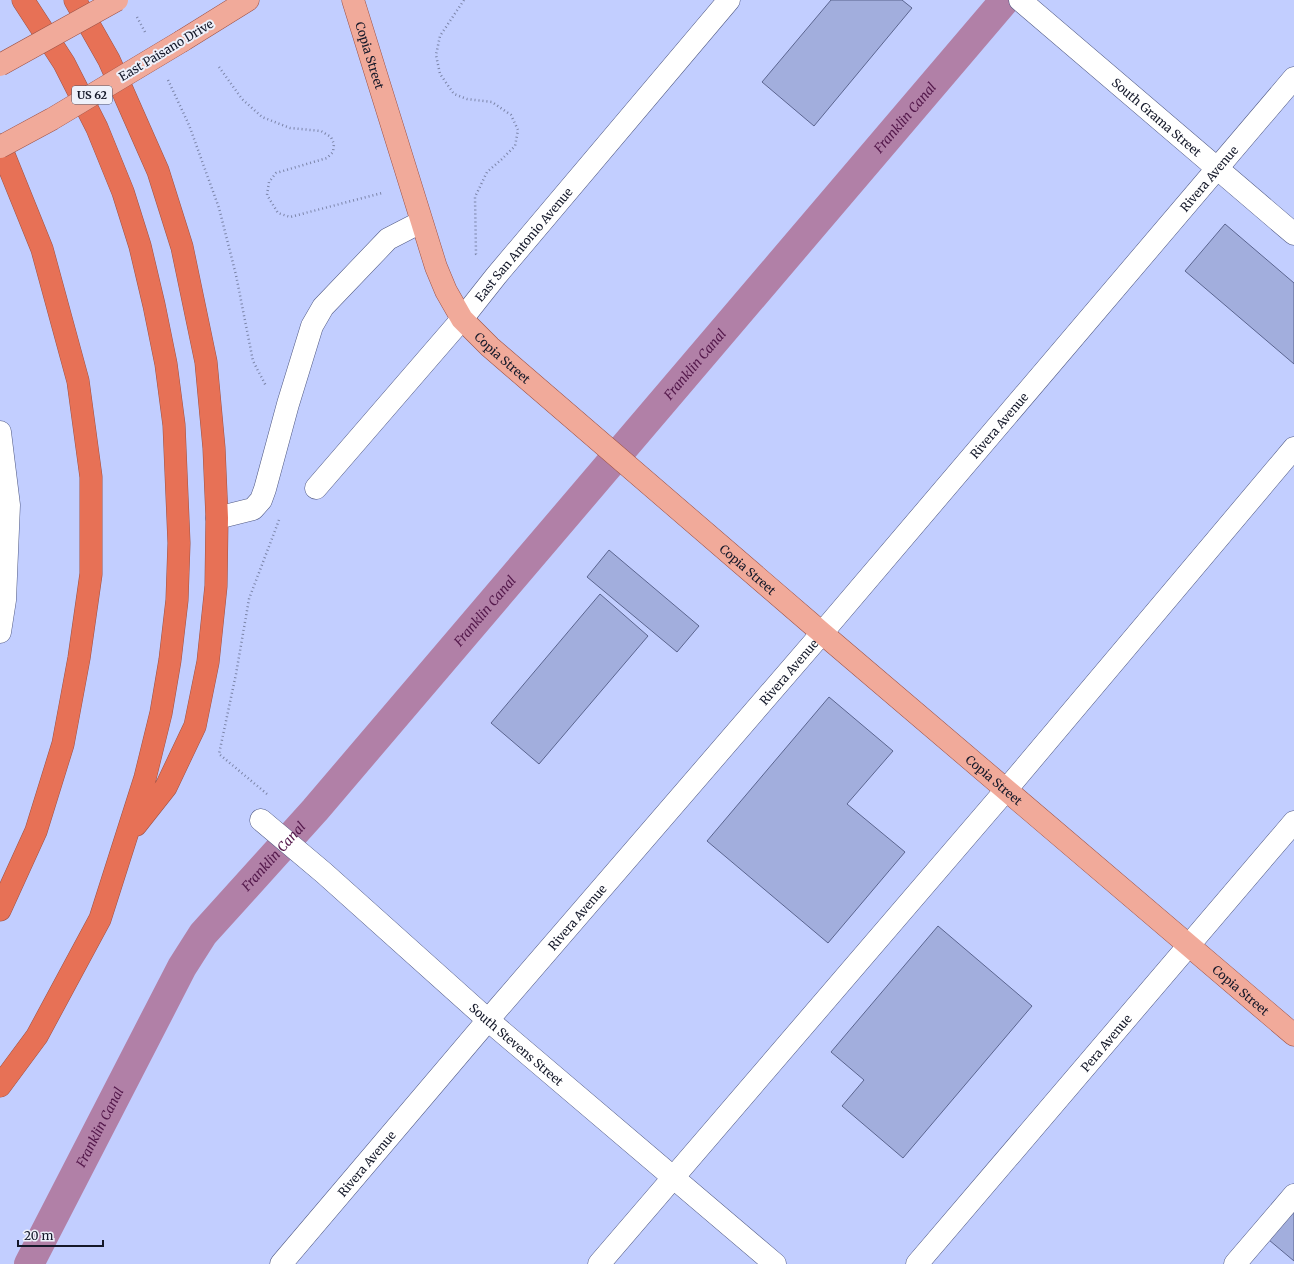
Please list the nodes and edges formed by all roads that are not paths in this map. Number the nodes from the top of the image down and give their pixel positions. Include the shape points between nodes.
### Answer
1 (23, 0) edge
2 (75, 0) edge
3 (117, 0) edge
4 (248, 0) edge
5 (353, 0) edge
6 (729, 0) edge
7 (1020, 0) edge
8 (0, 65) edge
9 (1294, 78) edge
10 (0, 146) edge
11 (1217, 168) junction
12 (421, 222) junction
13 (1294, 234) edge
14 (462, 319) junction
15 (0, 432) edge
16 (1294, 448) edge
17 (316, 488) dead end
18 (217, 518) junction
19 (0, 632) edge
20 (822, 633) junction
21 (1006, 790) junction
22 (261, 820) dead end
23 (1294, 822) edge
24 (126, 837) junction
25 (0, 910) edge
26 (1189, 946) junction
27 (488, 1020) junction
28 (1294, 1035) edge
29 (0, 1086) edge
30 (673, 1177) junction
31 (1294, 1195) edge
32 (281, 1264) edge
33 (599, 1264) edge
34 (775, 1264) edge
35 (917, 1264) edge
36 (1235, 1264) edge

1 - 24 highway via 67,70 97,128 123,192 140,246 154,305 166,364 174,425 179,536 177,600 161,713 145,778
2 - 18 highway via 109,60 158,170 182,247 206,362
3 - 8 main road, bridge
4 - 10 main road, East Paisano Drive / US 62, bridge via 52,119
5 - 12 main road, Copia Street
6 - 14 street, East San Antonio Avenue
7 - 11 street, South Grama Street
9 - 11 street, Rivera Avenue
10 - 25 highway via 42,249 78,381 91,478 91,574 63,744 36,831
11 - 13 street, South Grama Street
11 - 20 street, Rivera Avenue
12 - 14 main road, Copia Street via 446,291
12 - 18 street via 388,239 323,307 312,326 261,500 253,509
14 - 17 street, East San Antonio Avenue
14 - 20 main road, Copia Street via 490,347
15 - 19 street via 9,505 6,600
16 - 21 street
18 - 24 highway via 216,586 208,662 195,726 166,787
20 - 21 main road, Copia Street
20 - 27 street, Rivera Avenue
21 - 26 main road, Copia Street
21 - 30 street
22 - 27 street, South Stevens Street
23 - 26 street, Pera Avenue
24 - 29 highway via 100,919 37,1036
26 - 28 main road, Copia Street
26 - 35 street, Pera Avenue
27 - 30 street, South Stevens Street
27 - 32 street, Rivera Avenue
30 - 33 street
30 - 34 street, South Stevens Street
31 - 36 street

